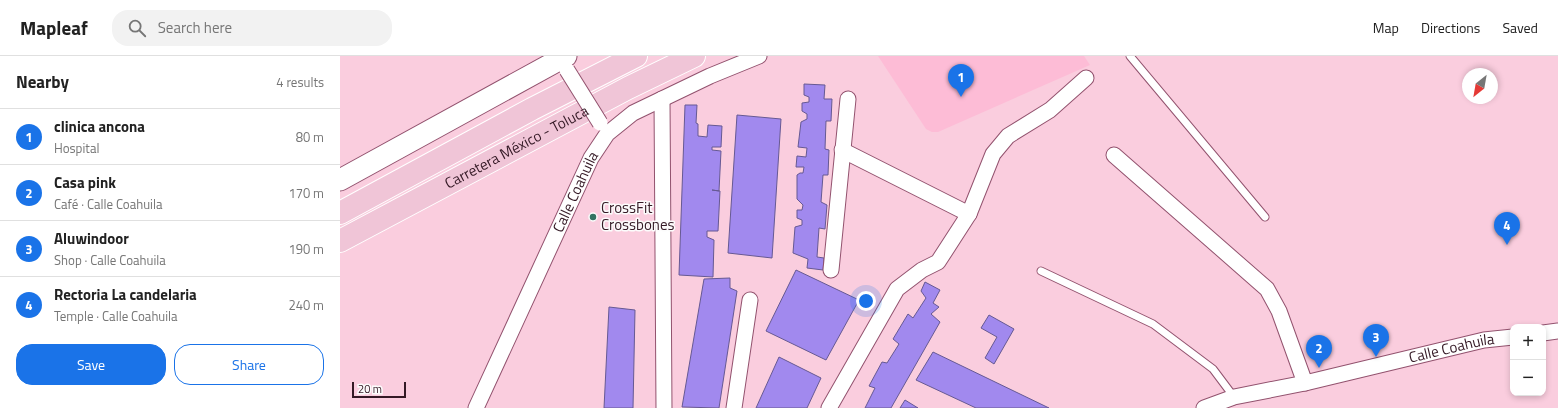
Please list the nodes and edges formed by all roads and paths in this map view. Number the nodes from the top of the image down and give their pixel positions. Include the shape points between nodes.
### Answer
1 (636, 56) edge
2 (694, 56) edge
3 (759, 56) edge
4 (1130, 56) edge
5 (565, 61) edge
6 (1086, 78) dead end
7 (662, 99) junction
8 (848, 99) dead end
9 (603, 128) junction
10 (842, 150) junction
11 (1114, 156) dead end
12 (340, 180) edge
13 (340, 213) edge
14 (969, 214) junction
15 (1265, 217) dead end
16 (340, 242) edge
17 (831, 270) dead end
18 (1041, 271) dead end
19 (750, 300) dead end
20 (1558, 331) edge
21 (1546, 333) edge
22 (1510, 337) edge
23 (1305, 383) junction
24 (1234, 397) junction
25 (476, 408) edge
26 (664, 408) edge
27 (734, 408) edge
28 (830, 408) edge
29 (1204, 408) edge

1 - 13 main road, Carretera México - Toluca
2 - 16 main road, Carretera México - Toluca via 621,92
3 - 7 street, Calle Coahuila
4 - 15 lane
5 - 9 street, bridge
5 - 12 street
6 - 14 street via 1050,110 1008,136 993,154
7 - 9 street, Calle Coahuila
7 - 26 street
8 - 10 street
9 - 25 street, Calle Coahuila
10 - 14 street
10 - 17 street
11 - 23 street via 1266,289 1279,311
14 - 28 street via 938,262 922,270 897,289
18 - 24 lane via 1153,324 1213,369
19 - 27 street
20 - 21 street
22 - 23 street, Calle Coahuila via 1484,340
23 - 24 street, Calle Coahuila
24 - 29 street, Calle Coahuila

